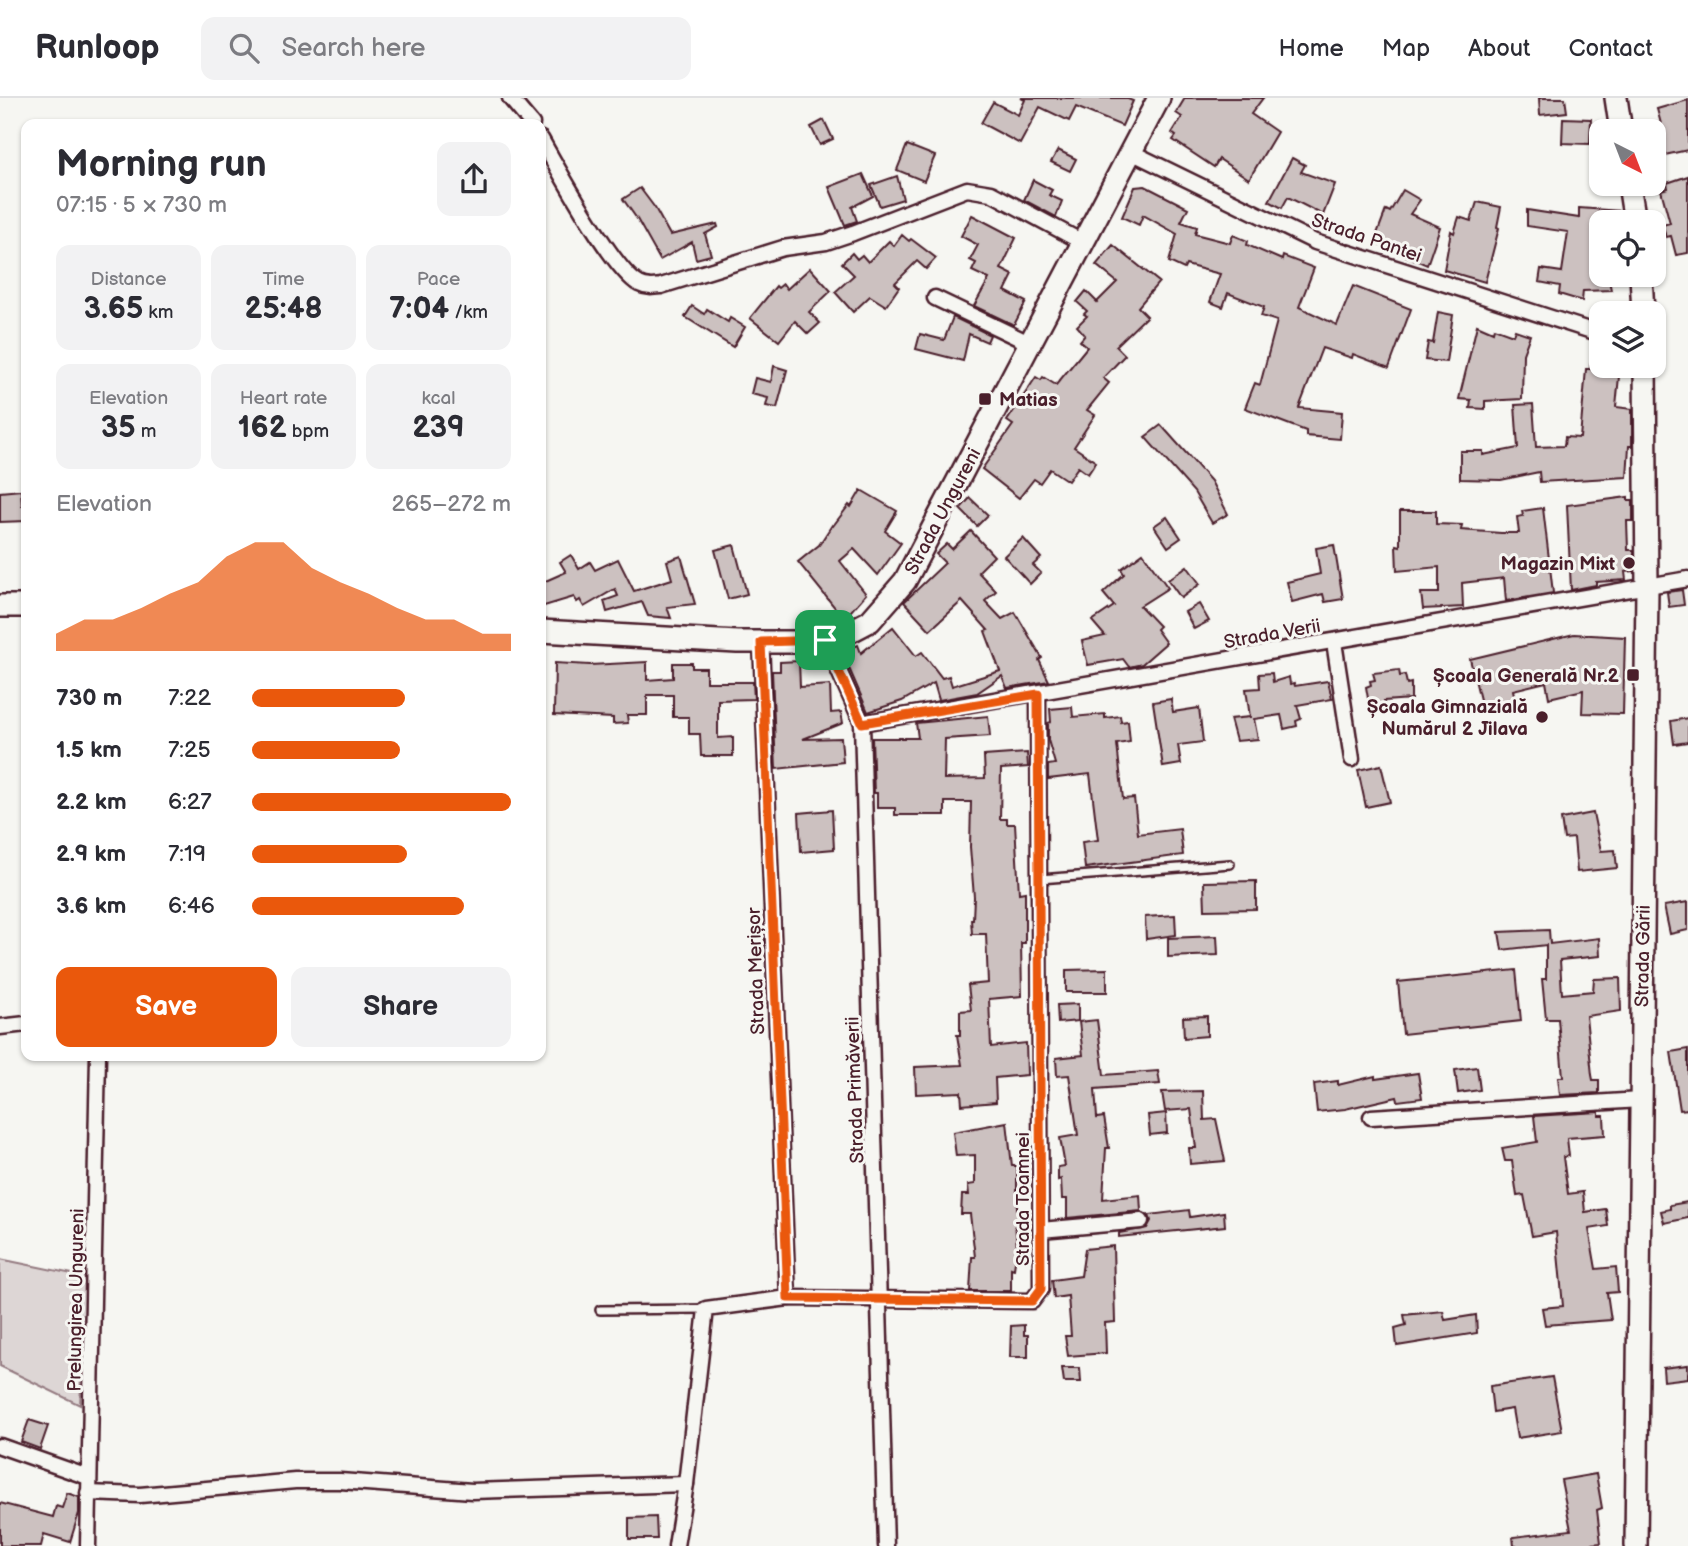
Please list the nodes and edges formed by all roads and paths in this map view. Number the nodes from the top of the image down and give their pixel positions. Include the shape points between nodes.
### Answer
1 (510, 98) edge
2 (1159, 98) edge
3 (1616, 98) edge
4 (528, 119) edge
5 (1619, 119) edge
6 (546, 147) edge
7 (1130, 152) junction
8 (1084, 243) junction
9 (935, 298) dead end
10 (1589, 330) edge
11 (1031, 344) junction
12 (1645, 378) edge
13 (1688, 579) edge
14 (1647, 587) junction
15 (0, 606) edge
16 (21, 606) edge
17 (546, 631) edge
18 (825, 640) junction
19 (761, 642) junction
20 (1334, 642) junction
21 (1038, 694) junction
22 (862, 723) junction
23 (1352, 759) dead end
24 (1230, 864) dead end
25 (1040, 879) junction
26 (21, 1025) edge
27 (0, 1027) edge
28 (98, 1061) edge
29 (1640, 1100) junction
30 (1371, 1117) dead end
31 (1142, 1221) dead end
32 (1041, 1230) junction
33 (788, 1298) junction
34 (880, 1299) junction
35 (706, 1308) junction
36 (600, 1310) dead end
37 (0, 1446) edge
38 (88, 1477) junction
39 (686, 1484) junction
40 (88, 1493) junction
41 (88, 1546) edge
42 (676, 1546) edge
43 (886, 1546) edge
44 (1636, 1546) edge

1 - 4 street
2 - 7 main road, Strada Ungureni
3 - 5 main road
6 - 8 street via 620,264 629,276 648,287 783,248 839,237 967,189 991,193
7 - 8 main road, Strada Ungureni
7 - 10 street, Strada Pantei via 1315,242
8 - 11 main road, Strada Ungureni
9 - 11 street
11 - 18 main road, Strada Ungureni via 905,581 870,621
12 - 14 main road, Strada Gării
13 - 14 street, Strada Verii
14 - 20 street, Strada Verii
14 - 29 main road, Strada Gării
15 - 16 main road
17 - 19 main road, Strada Ungureni
18 - 19 main road, Strada Ungureni
18 - 22 street, Strada Primăverii
19 - 33 street, Strada Merișor
20 - 21 street, Strada Verii
20 - 23 street
21 - 22 street, Strada Verii
21 - 25 street, Strada Toamnei
22 - 34 street, Strada Primăverii
24 - 25 lane
25 - 32 street, Strada Toamnei
26 - 27 street
28 - 38 street, Prelungirea Ungureni
29 - 30 street
29 - 44 main road, Strada Gării
31 - 32 street
32 - 34 street, Strada Toamnei via 1041,1289 1032,1301
33 - 34 street, Strada Toamnei
33 - 35 street, Strada Toamnei
34 - 43 street, Strada Primăverii
35 - 36 lane
35 - 39 street
37 - 38 street
38 - 40 street, Prelungirea Ungureni
39 - 40 street via 472,1491 295,1481 140,1495
39 - 42 street
40 - 41 street, Prelungirea Ungureni

